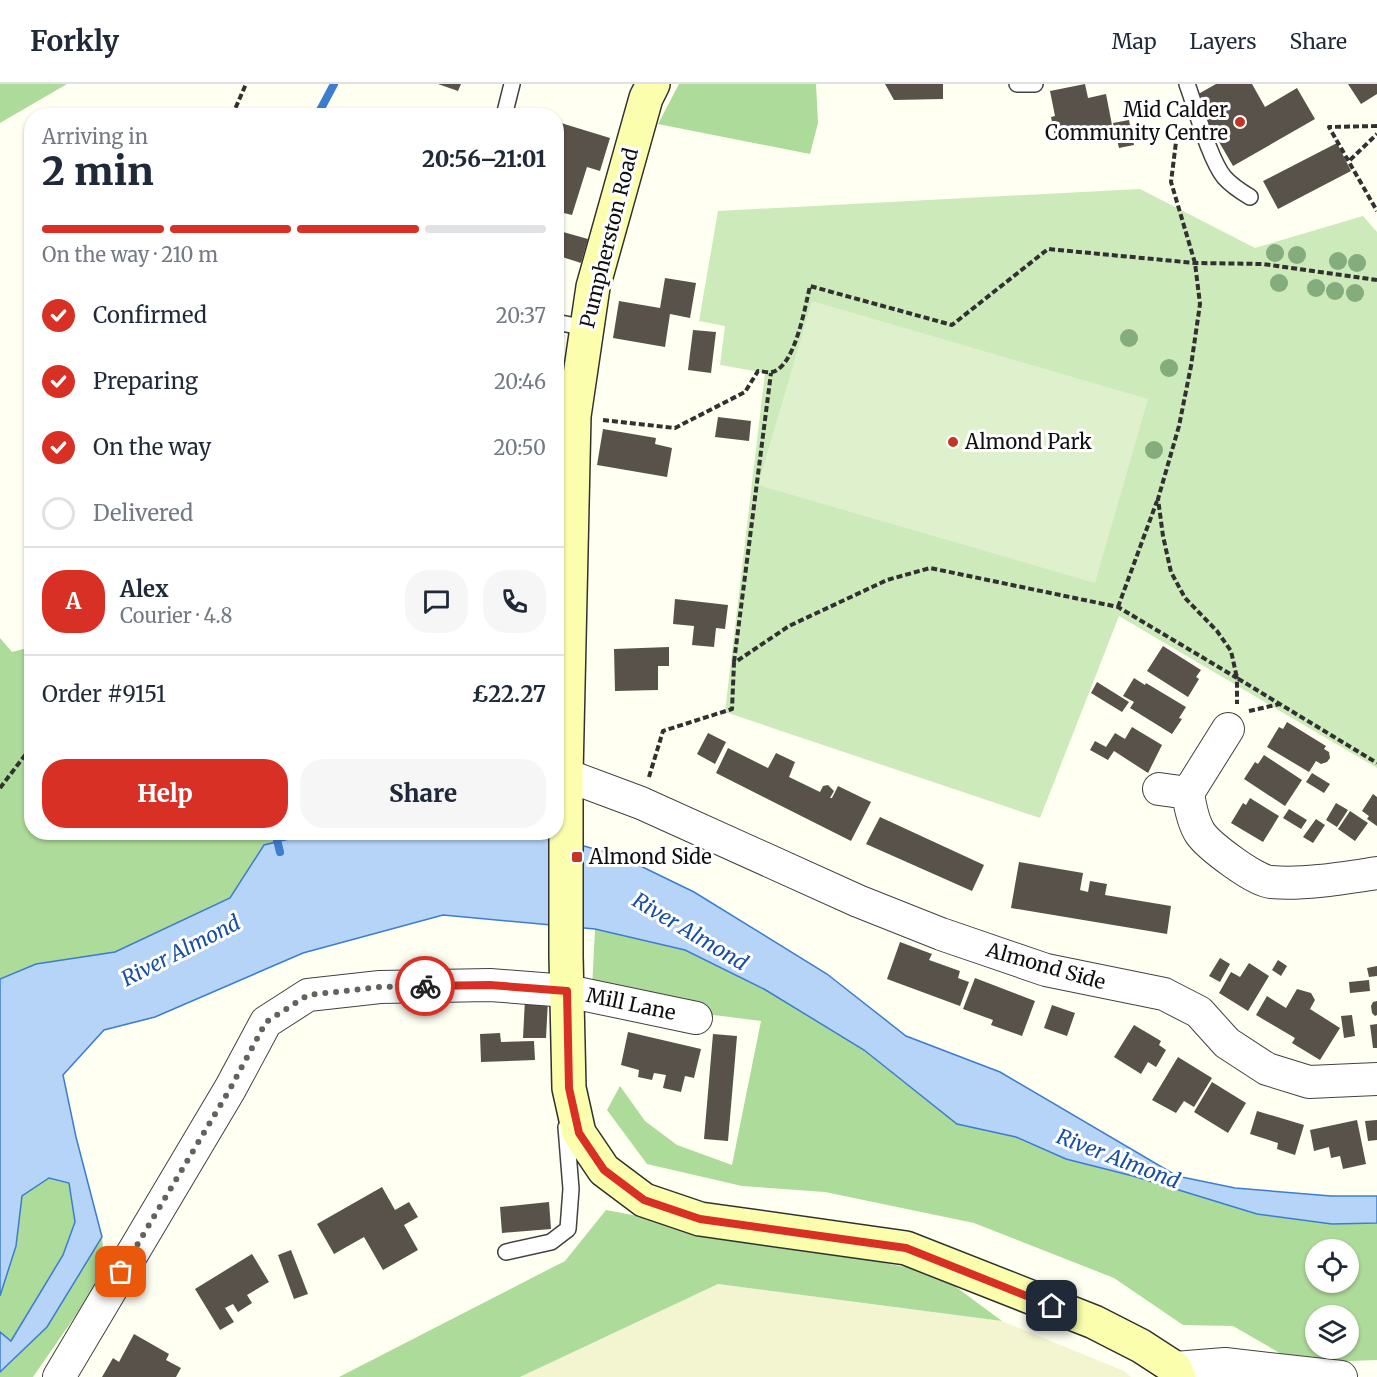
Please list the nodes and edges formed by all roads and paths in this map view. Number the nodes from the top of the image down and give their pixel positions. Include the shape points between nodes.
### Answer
1 (246, 84) edge
2 (512, 84) edge
3 (652, 84) edge
4 (1017, 84) edge
5 (1035, 84) edge
6 (1187, 84) edge
7 (236, 108) edge
8 (506, 108) edge
9 (1180, 117) dead end
10 (1377, 126) edge
11 (1377, 134) edge
12 (1350, 160) junction
13 (1250, 197) dead end
14 (1377, 211) edge
15 (1195, 263) junction
16 (1377, 280) edge
17 (571, 325) edge
18 (771, 373) junction
19 (565, 414) edge
20 (1158, 499) junction
21 (1118, 608) junction
22 (734, 663) junction
23 (1238, 678) junction
24 (1280, 704) junction
25 (1233, 722) junction
26 (24, 756) edge
27 (1377, 763) edge
28 (566, 775) junction
29 (0, 788) edge
30 (641, 803) junction
31 (1377, 873) edge
32 (567, 991) junction
33 (696, 1018) dead end
34 (1377, 1079) edge
35 (569, 1088) junction
36 (506, 1252) dead end
37 (1177, 1373) edge
38 (59, 1377) edge
39 (1341, 1377) edge

1 - 7 path
2 - 8 lane
3 - 17 main road, Pumpherston Road via 596,276
4 - 5 lane
6 - 13 lane via 1222,175
9 - 15 path via 1171,182
10 - 12 path via 1329,127
11 - 12 path
12 - 14 path
15 - 16 path via 1263,264
15 - 18 path via 1048,249 952,325 810,286 794,350
15 - 20 path via 1200,304 1191,366
17 - 19 main road, Pumpherston Road
18 - 19 path via 758,371 745,393 675,428
18 - 22 path
19 - 28 main road, Pumpherston Road
20 - 21 path
20 - 23 path via 1171,572 1185,598 1231,651
21 - 22 path via 930,568 887,580 789,626
21 - 23 path
22 - 30 path via 732,709 663,731
23 - 24 path
23 - 25 path
24 - 25 path
24 - 27 path
25 - 31 street via 1173,791 1192,813 1200,833 1234,864 1269,883
26 - 29 path
28 - 30 street, Almond Side
28 - 32 main road, Pumpherston Road
30 - 34 street, Almond Side via 941,934 1046,970 1164,994 1199,1012 1227,1043 1267,1069 1309,1082
32 - 33 street, Mill Lane
32 - 35 main road
32 - 38 street, Mill Lane via 490,985 380,987 308,995 266,1022
35 - 36 lane via 568,1228 551,1242
35 - 37 main road via 579,1133 604,1170 644,1200 700,1219 906,1248 1094,1322 1140,1346
37 - 39 street via 1225,1364

